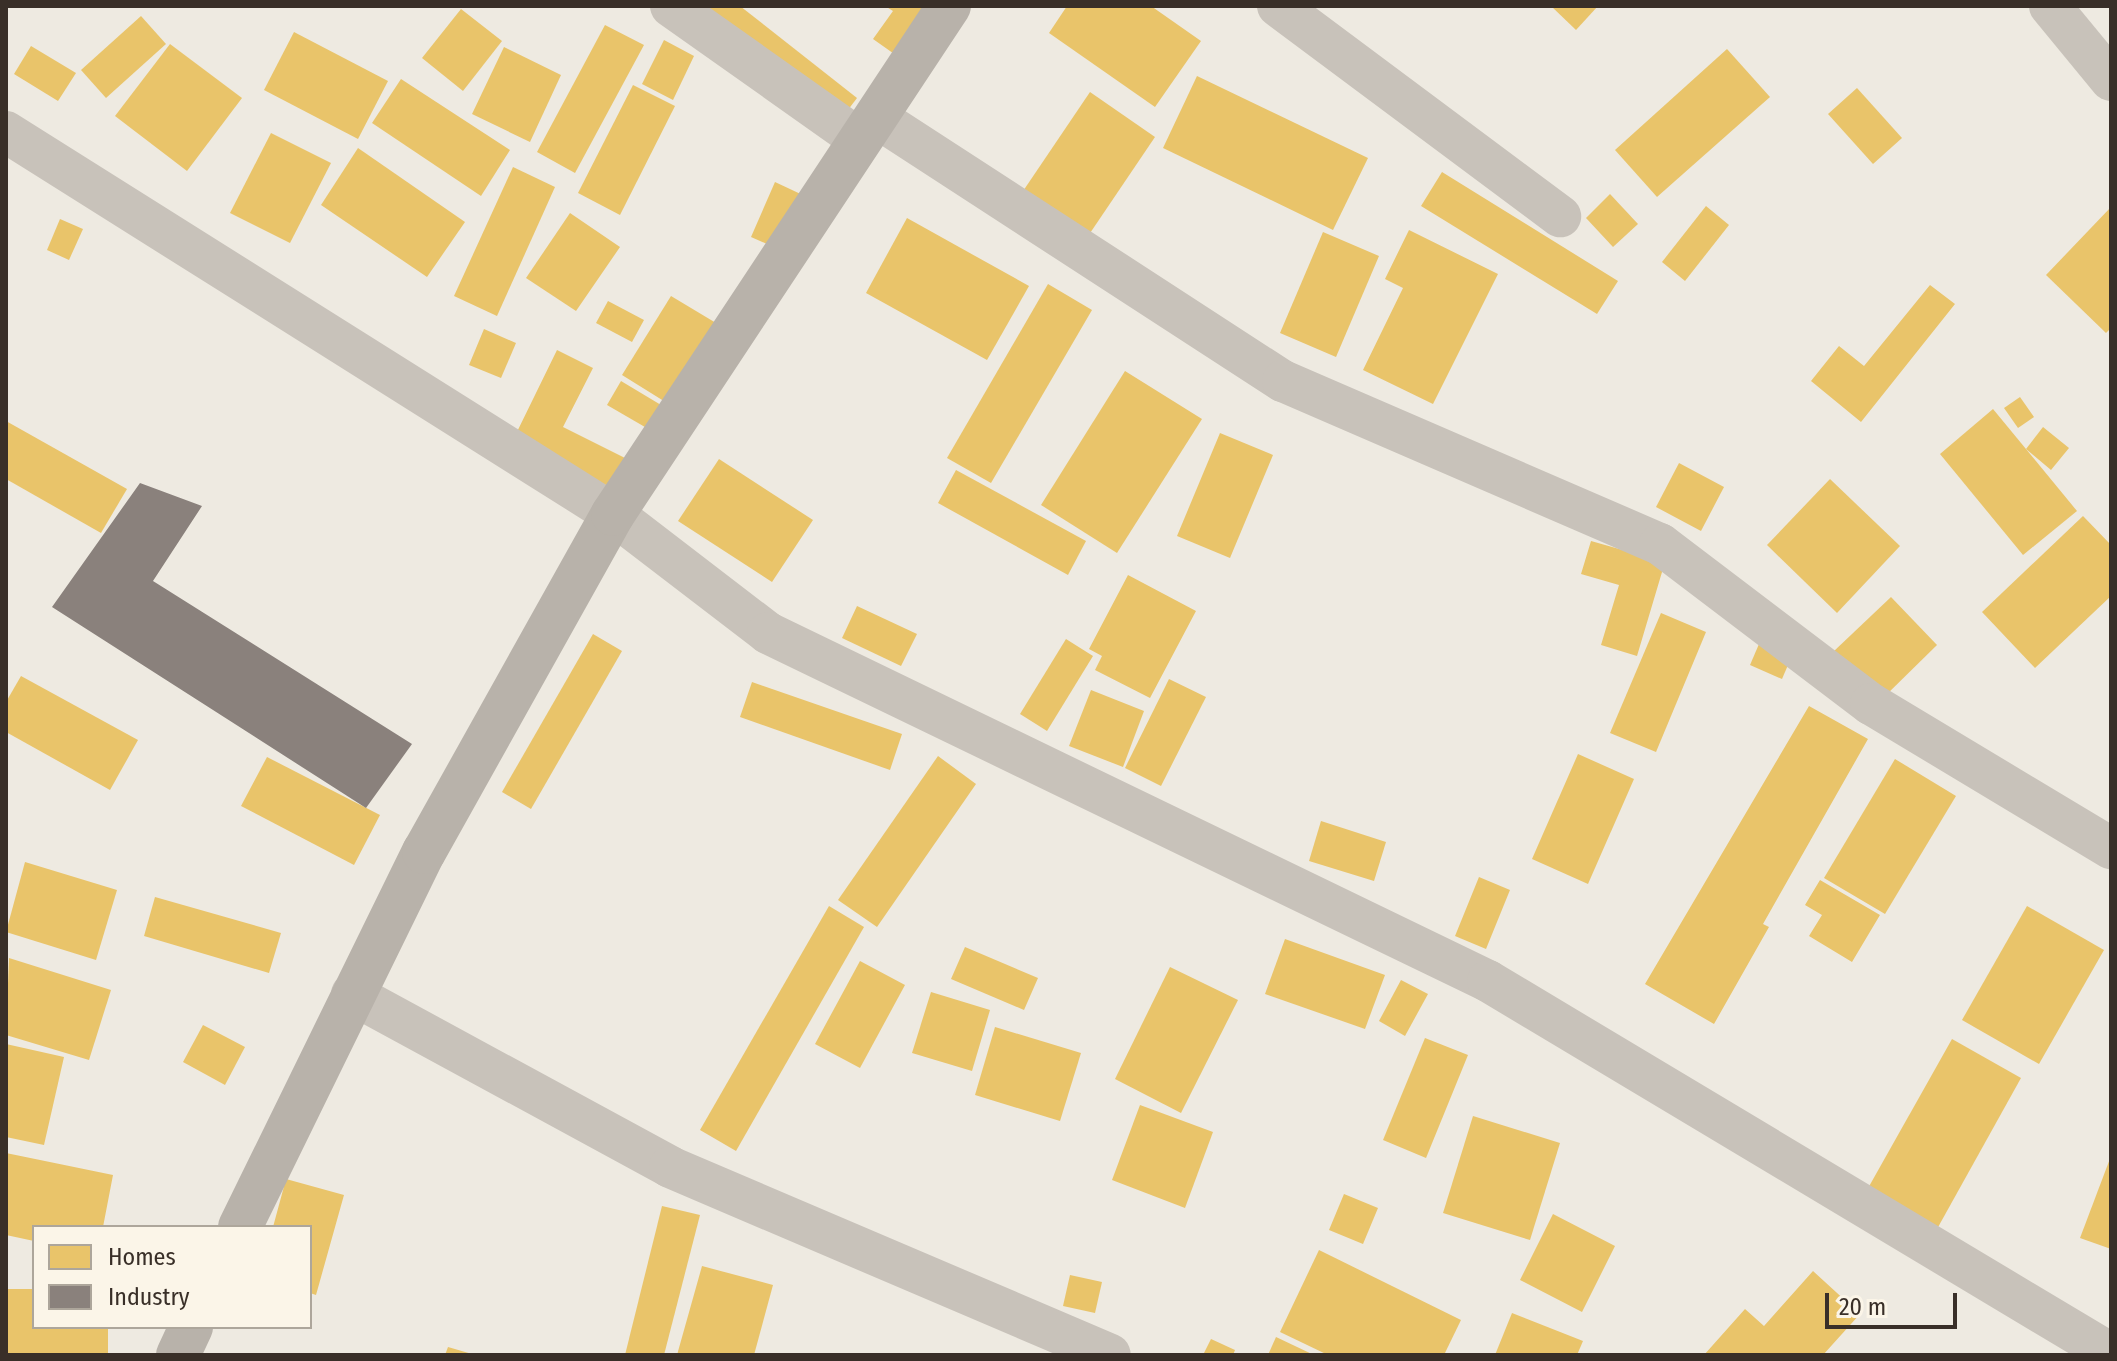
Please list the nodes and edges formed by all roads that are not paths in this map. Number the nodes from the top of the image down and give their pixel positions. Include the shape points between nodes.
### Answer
1 (671, 6) edge
2 (949, 6) edge
3 (1278, 6) edge
4 (2050, 6) edge
5 (2111, 80) edge
6 (868, 129) junction
7 (6, 132) edge
8 (1560, 216) dead end
9 (613, 514) junction
10 (2111, 848) edge
11 (352, 994) junction
12 (241, 1225) edge
13 (190, 1329) edge
14 (2111, 1354) edge
15 (178, 1355) edge
16 (1110, 1355) edge

1 - 6 street
2 - 6 street
3 - 8 street
4 - 5 street
6 - 9 street
6 - 10 street via 1283,381 1660,544 1871,704
7 - 9 street
9 - 11 street via 424,852
9 - 14 street via 768,633 1488,981
11 - 12 street
11 - 16 street via 670,1167
13 - 15 street

